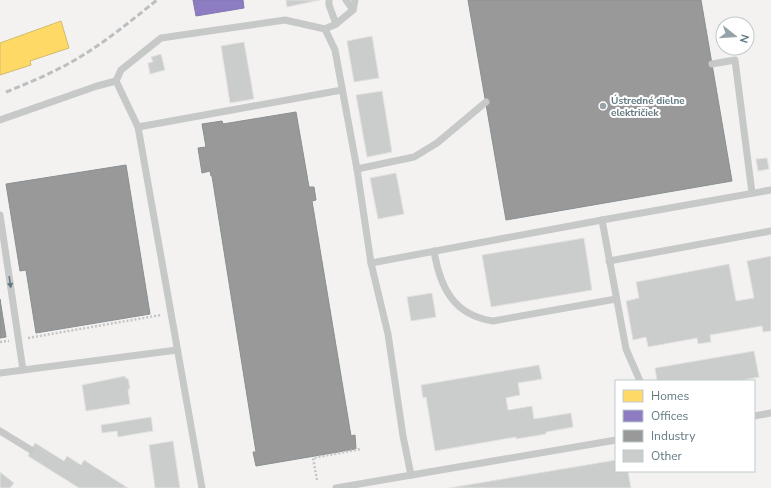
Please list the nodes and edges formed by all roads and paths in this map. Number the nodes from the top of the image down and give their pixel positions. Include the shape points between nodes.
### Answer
1 (328, 0) edge
2 (346, 0) edge
3 (355, 0) edge
4 (353, 10) junction
5 (336, 24) junction
6 (325, 28) junction
7 (712, 64) dead end
8 (116, 81) junction
9 (342, 90) junction
10 (486, 102) dead end
11 (0, 120) edge
12 (138, 127) junction
13 (357, 169) junction
14 (771, 190) edge
15 (752, 193) junction
16 (0, 215) edge
17 (602, 220) junction
18 (771, 231) edge
19 (434, 251) junction
20 (610, 261) junction
21 (371, 263) junction
22 (616, 299) junction
23 (171, 313) junction
24 (18, 339) junction
25 (0, 342) edge
26 (177, 350) junction
27 (22, 370) junction
28 (0, 373) edge
29 (640, 380) edge
30 (771, 413) edge
31 (755, 416) edge
32 (0, 431) edge
33 (615, 440) edge
34 (361, 449) dead end
35 (31, 450) dead end
36 (411, 475) junction
37 (317, 480) dead end
38 (202, 488) edge
39 (340, 488) edge

1 - 5 lane
2 - 4 lane
3 - 4 lane
4 - 5 lane
5 - 6 lane
6 - 8 lane via 285,20 161,38 121,70
6 - 9 lane via 335,50
7 - 15 lane via 735,60
8 - 11 lane
8 - 12 lane
9 - 12 lane
9 - 13 lane
10 - 13 lane via 437,143 414,157
12 - 23 lane
13 - 21 lane
14 - 15 lane
15 - 17 lane
16 -> 24 lane
17 - 19 lane
17 - 20 lane
18 - 20 lane
19 - 21 lane
19 - 22 lane via 439,276 449,296 473,316 484,320 493,321
20 - 22 lane
21 - 36 lane via 388,334
22 - 29 lane via 626,349
23 - 24 path
23 - 26 lane
24 - 25 path
24 - 27 lane
26 - 27 lane
26 - 38 lane
27 - 28 lane
30 - 31 lane
32 - 35 lane
33 - 36 lane
34 - 37 path via 313,458
36 - 39 lane

